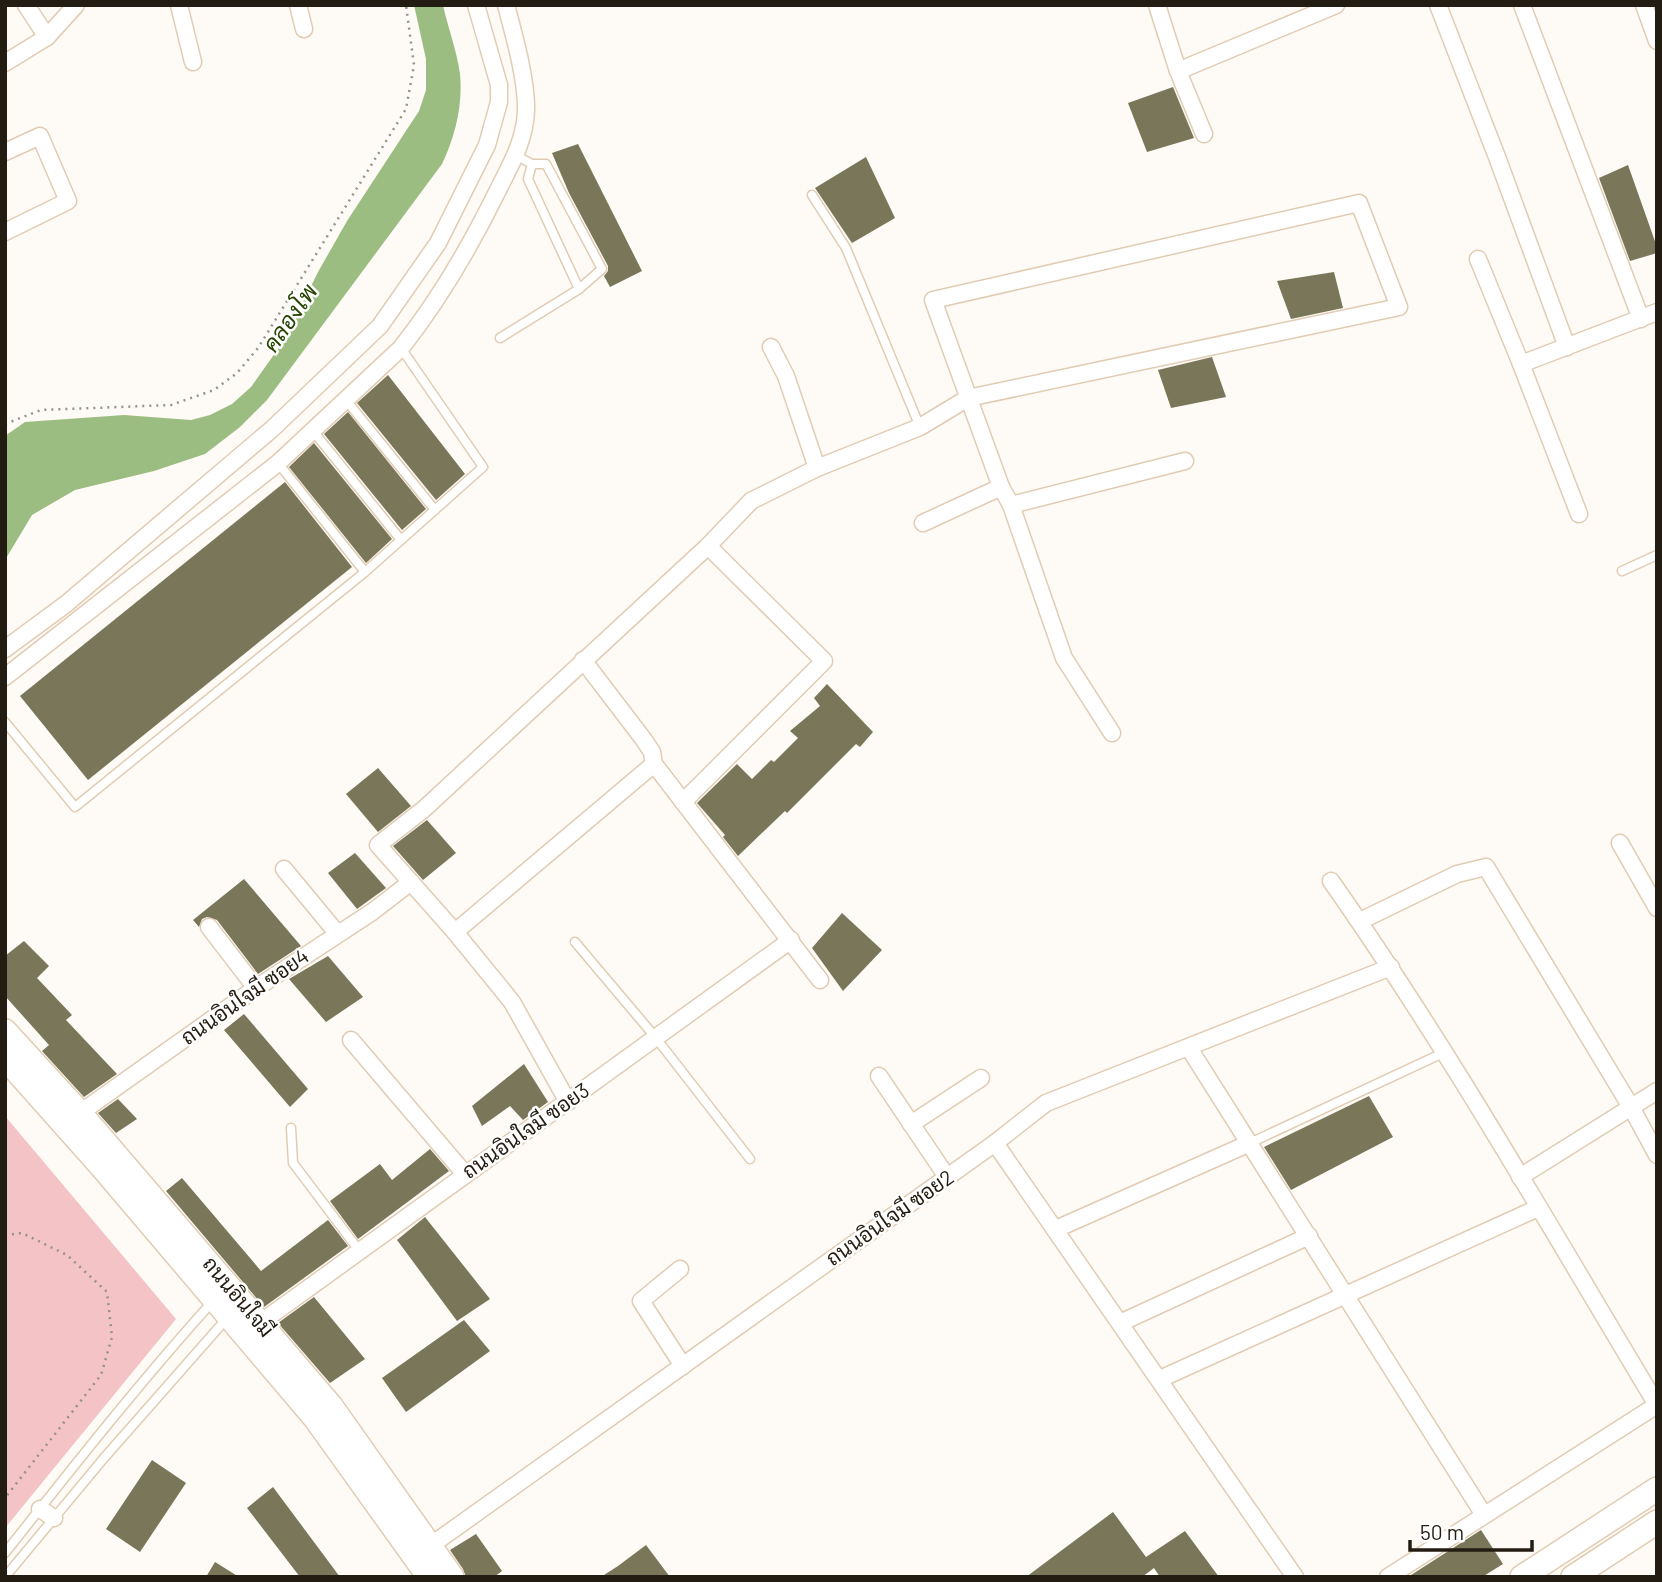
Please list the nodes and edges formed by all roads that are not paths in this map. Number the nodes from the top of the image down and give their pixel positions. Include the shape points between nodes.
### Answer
1 (26, 5) edge
2 (76, 5) edge
3 (178, 5) edge
4 (298, 5) edge
5 (476, 5) edge
6 (506, 5) edge
7 (1157, 5) edge
8 (1336, 5) edge
9 (1438, 5) edge
10 (1522, 5) edge
11 (1644, 5) edge
12 (1295, 13) edge
13 (304, 29) dead end
14 (47, 37) junction
15 (1657, 41) edge
16 (5, 62) edge
17 (193, 62) dead end
18 (1178, 71) junction
19 (1204, 134) dead end
20 (487, 145) junction
21 (5, 152) edge
22 (515, 155) junction
23 (532, 164) junction
24 (812, 195) dead end
25 (5, 232) edge
26 (1478, 260) dead end
27 (579, 289) junction
28 (1657, 312) edge
29 (1641, 320) junction
30 (380, 326) junction
31 (500, 338) dead end
32 (771, 347) dead end
33 (1567, 347) junction
34 (401, 348) junction
35 (1521, 364) junction
36 (968, 398) junction
37 (346, 400) junction
38 (920, 427) junction
39 (313, 431) junction
40 (1185, 461) dead end
41 (278, 463) junction
42 (817, 468) junction
43 (1002, 487) junction
44 (1011, 505) junction
45 (435, 510) junction
46 (1579, 514) dead end
47 (923, 523) dead end
48 (401, 540) junction
49 (708, 546) junction
50 (1657, 555) edge
51 (365, 572) junction
52 (1622, 572) dead end
53 (5, 649) edge
54 (583, 660) junction
55 (5, 677) edge
56 (5, 722) edge
57 (1111, 733) dead end
58 (654, 764) junction
59 (683, 802) junction
60 (1620, 843) dead end
61 (284, 869) dead end
62 (1331, 881) dead end
63 (411, 882) junction
64 (1657, 908) edge
65 (1360, 922) junction
66 (209, 927) dead end
67 (455, 932) junction
68 (337, 933) junction
69 (791, 940) junction
70 (575, 942) dead end
71 (1391, 967) junction
72 (820, 981) dead end
73 (256, 988) junction
74 (5, 1031) edge
75 (656, 1038) junction
76 (351, 1040) dead end
77 (1189, 1048) junction
78 (1443, 1053) junction
79 (7, 1066) edge
80 (879, 1076) dead end
81 (981, 1078) dead end
82 (1657, 1091) edge
83 (568, 1102) junction
84 (1630, 1107) junction
85 (80, 1113) junction
86 (911, 1124) junction
87 (291, 1128) dead end
88 (995, 1143) junction
89 (1250, 1143) junction
90 (1657, 1155) edge
91 (750, 1159) dead end
92 (465, 1174) junction
93 (947, 1177) junction
94 (1520, 1177) junction
95 (1538, 1208) junction
96 (1056, 1229) junction
97 (1309, 1236) junction
98 (361, 1253) junction
99 (680, 1269) dead end
100 (1346, 1295) junction
101 (229, 1301) junction
102 (261, 1323) junction
103 (1120, 1323) junction
104 (683, 1366) junction
105 (1160, 1379) junction
106 (1657, 1405) edge
107 (1657, 1489) edge
108 (40, 1508) junction
109 (1484, 1515) junction
110 (54, 1518) junction
111 (1657, 1522) edge
112 (423, 1551) junction
113 (5, 1553) edge
114 (5, 1577) edge
115 (429, 1577) edge
116 (452, 1577) edge
117 (1295, 1577) edge
118 (1388, 1577) edge
119 (1522, 1577) edge
120 (1573, 1577) edge

1 - 14 street
2 - 14 street
3 - 17 street
4 - 13 street
5 - 20 street via 499,85
6 - 22 street via 526,110
7 - 18 street
8 - 12 street
9 - 33 street
10 - 29 street
11 - 15 street
12 - 18 street
14 - 16 street
18 - 19 street
20 - 22 street
20 - 30 street via 438,243
21 - 25 street via 40,136 68,201
22 - 23 lane
22 - 34 street via 469,248
23 - 27 lane via 528,179
23 - 27 lane via 546,164 602,270
24 - 38 lane via 846,248
26 - 35 street
27 - 31 lane
28 - 29 street
29 - 33 street
30 - 34 street
30 - 53 street via 272,429 66,604
32 - 42 street via 786,376
33 - 35 street
34 - 37 street
34 - 45 lane via 483,467
35 - 46 street
36 - 36 street via 933,300 1359,203 1399,307
36 - 38 street
36 - 43 street
37 - 39 street
37 - 45 lane
38 - 42 street
39 - 41 street
39 - 48 lane
40 - 44 street
41 - 51 lane
41 - 55 street
42 - 49 street via 751,501
43 - 44 street
43 - 47 street
44 - 57 street via 1064,658
45 - 48 lane
48 - 51 lane
49 - 54 street
49 - 59 street via 824,661
50 - 52 lane
51 - 56 lane via 75,807
54 - 58 street via 645,740
54 - 63 street via 424,809 379,845
58 - 59 street
58 - 67 street
59 - 69 street
60 - 64 street
61 - 68 street
62 - 65 street
63 - 67 street
63 - 68 street, ถนนอินใจมี ซอย4
65 - 71 street
65 - 84 street via 1457,874 1486,867
66 - 73 street
67 - 83 street via 512,1002
68 - 73 street, ถนนอินใจมี ซอย4
69 - 72 street
69 - 75 street, ถนนอินใจมี ซอย3
70 - 75 lane
71 - 77 street, ถนนอินใจมี ซอย2
71 - 78 street
73 - 85 street, ถนนอินใจมี ซอย4
74 - 85 main road, ถนนอินใจมี
75 - 83 street, ถนนอินใจมี ซอย3
75 - 91 lane
76 - 92 street
77 - 88 street, ถนนอินใจมี ซอย2 via 1046,1104
77 - 89 street
78 - 89 lane
78 - 94 street
79 - 101 main road, ถนนอินใจมี
80 - 86 street
81 - 86 street
82 - 84 street
83 - 92 street, ถนนอินใจมี ซอย3
84 - 90 street
84 - 94 street
85 - 101 main road, ถนนอินใจมี
86 - 93 street
87 - 98 lane via 293,1163
88 - 93 street, ถนนอินใจมี ซอย2
88 - 96 street
89 - 96 street
89 - 97 street
92 - 98 street, ถนนอินใจมี ซอย3
93 - 104 street, ถนนอินใจมี ซอย2
94 - 95 street
95 - 100 street
95 - 106 street
96 - 103 street
97 - 100 street
97 - 103 street
98 - 102 street, ถนนอินใจมี ซอย3
99 - 104 street via 641,1301
100 - 105 street
100 - 109 street
101 - 102 main road, ถนนอินใจมี
101 - 108 lane via 167,1353
101 - 110 lane
101 - 112 main road, ถนนอินใจมี via 315,1418
102 - 112 main road, ถนนอินใจมี via 331,1406
103 - 105 street
104 - 112 street, ถนนอินใจมี ซอย2
105 - 117 street
106 - 109 street
107 - 119 main road
108 - 110 street
108 - 113 lane
109 - 118 street
110 - 114 lane
111 - 120 main road
112 - 115 main road, ถนนอินใจมี
112 - 116 main road, ถนนอินใจมี

